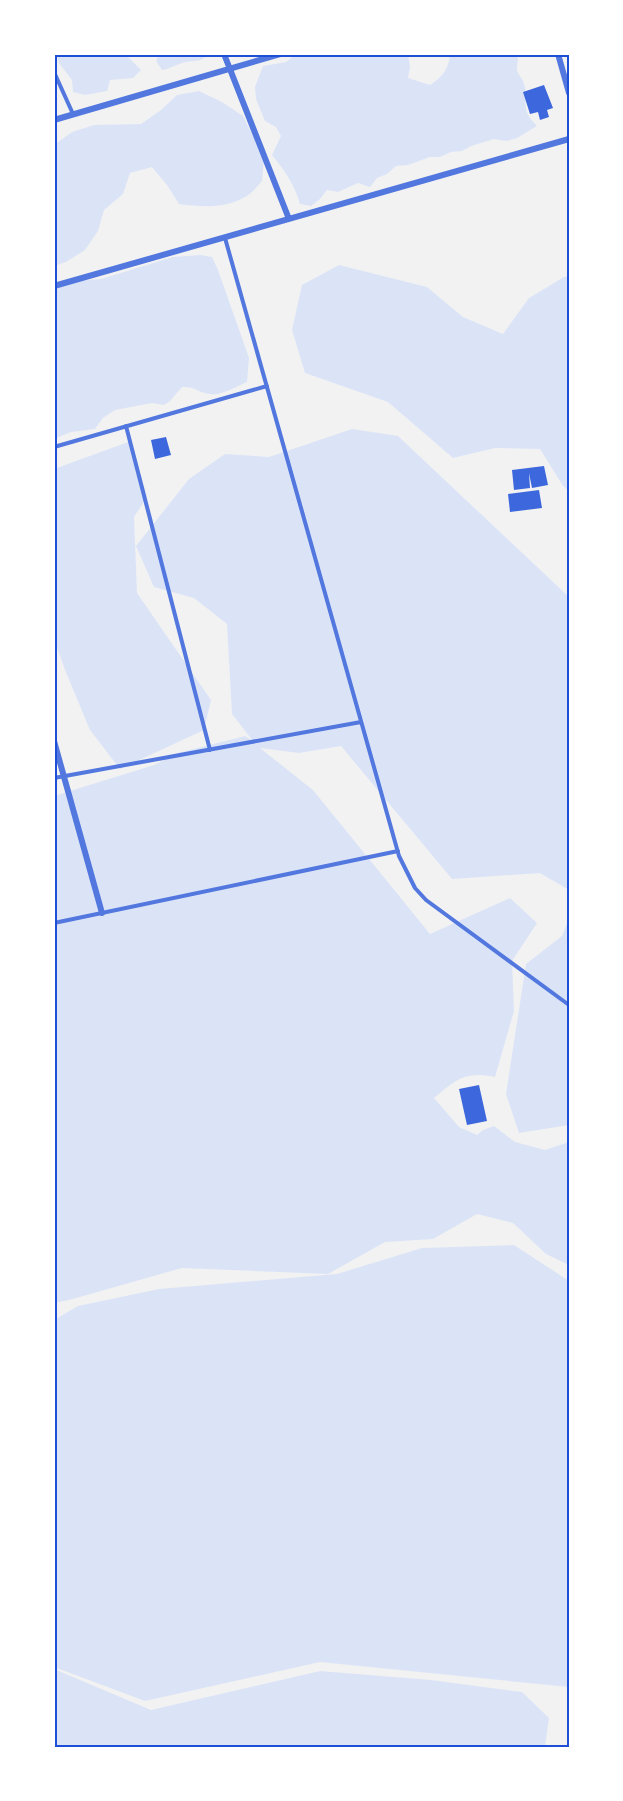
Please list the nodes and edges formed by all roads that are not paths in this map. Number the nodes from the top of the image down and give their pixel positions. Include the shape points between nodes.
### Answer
1 (224, 54) edge
2 (280, 54) edge
3 (558, 54) edge
4 (229, 68) junction
5 (54, 72) edge
6 (569, 93) edge
7 (73, 114) junction
8 (54, 120) edge
9 (569, 139) edge
10 (289, 219) junction
11 (225, 237) junction
12 (54, 286) edge
13 (267, 386) junction
14 (126, 426) junction
15 (54, 447) edge
16 (361, 722) junction
17 (54, 741) edge
18 (210, 750) junction
19 (64, 777) junction
20 (54, 778) edge
21 (398, 851) junction
22 (102, 913) junction
23 (54, 923) edge
24 (569, 1005) edge

1 - 4 street
2 - 4 street
3 - 6 street
4 - 7 street
4 - 10 street
5 - 7 lane
7 - 8 street
9 - 10 street
10 - 11 street
11 - 12 street
11 - 13 lane
13 - 14 lane
13 - 16 lane
14 - 15 lane
14 - 18 lane
16 - 18 lane
16 - 21 lane
17 - 19 street
18 - 19 lane
19 - 20 lane
19 - 22 street
21 - 22 lane
21 - 24 lane via 415,888 426,900
22 - 23 lane

